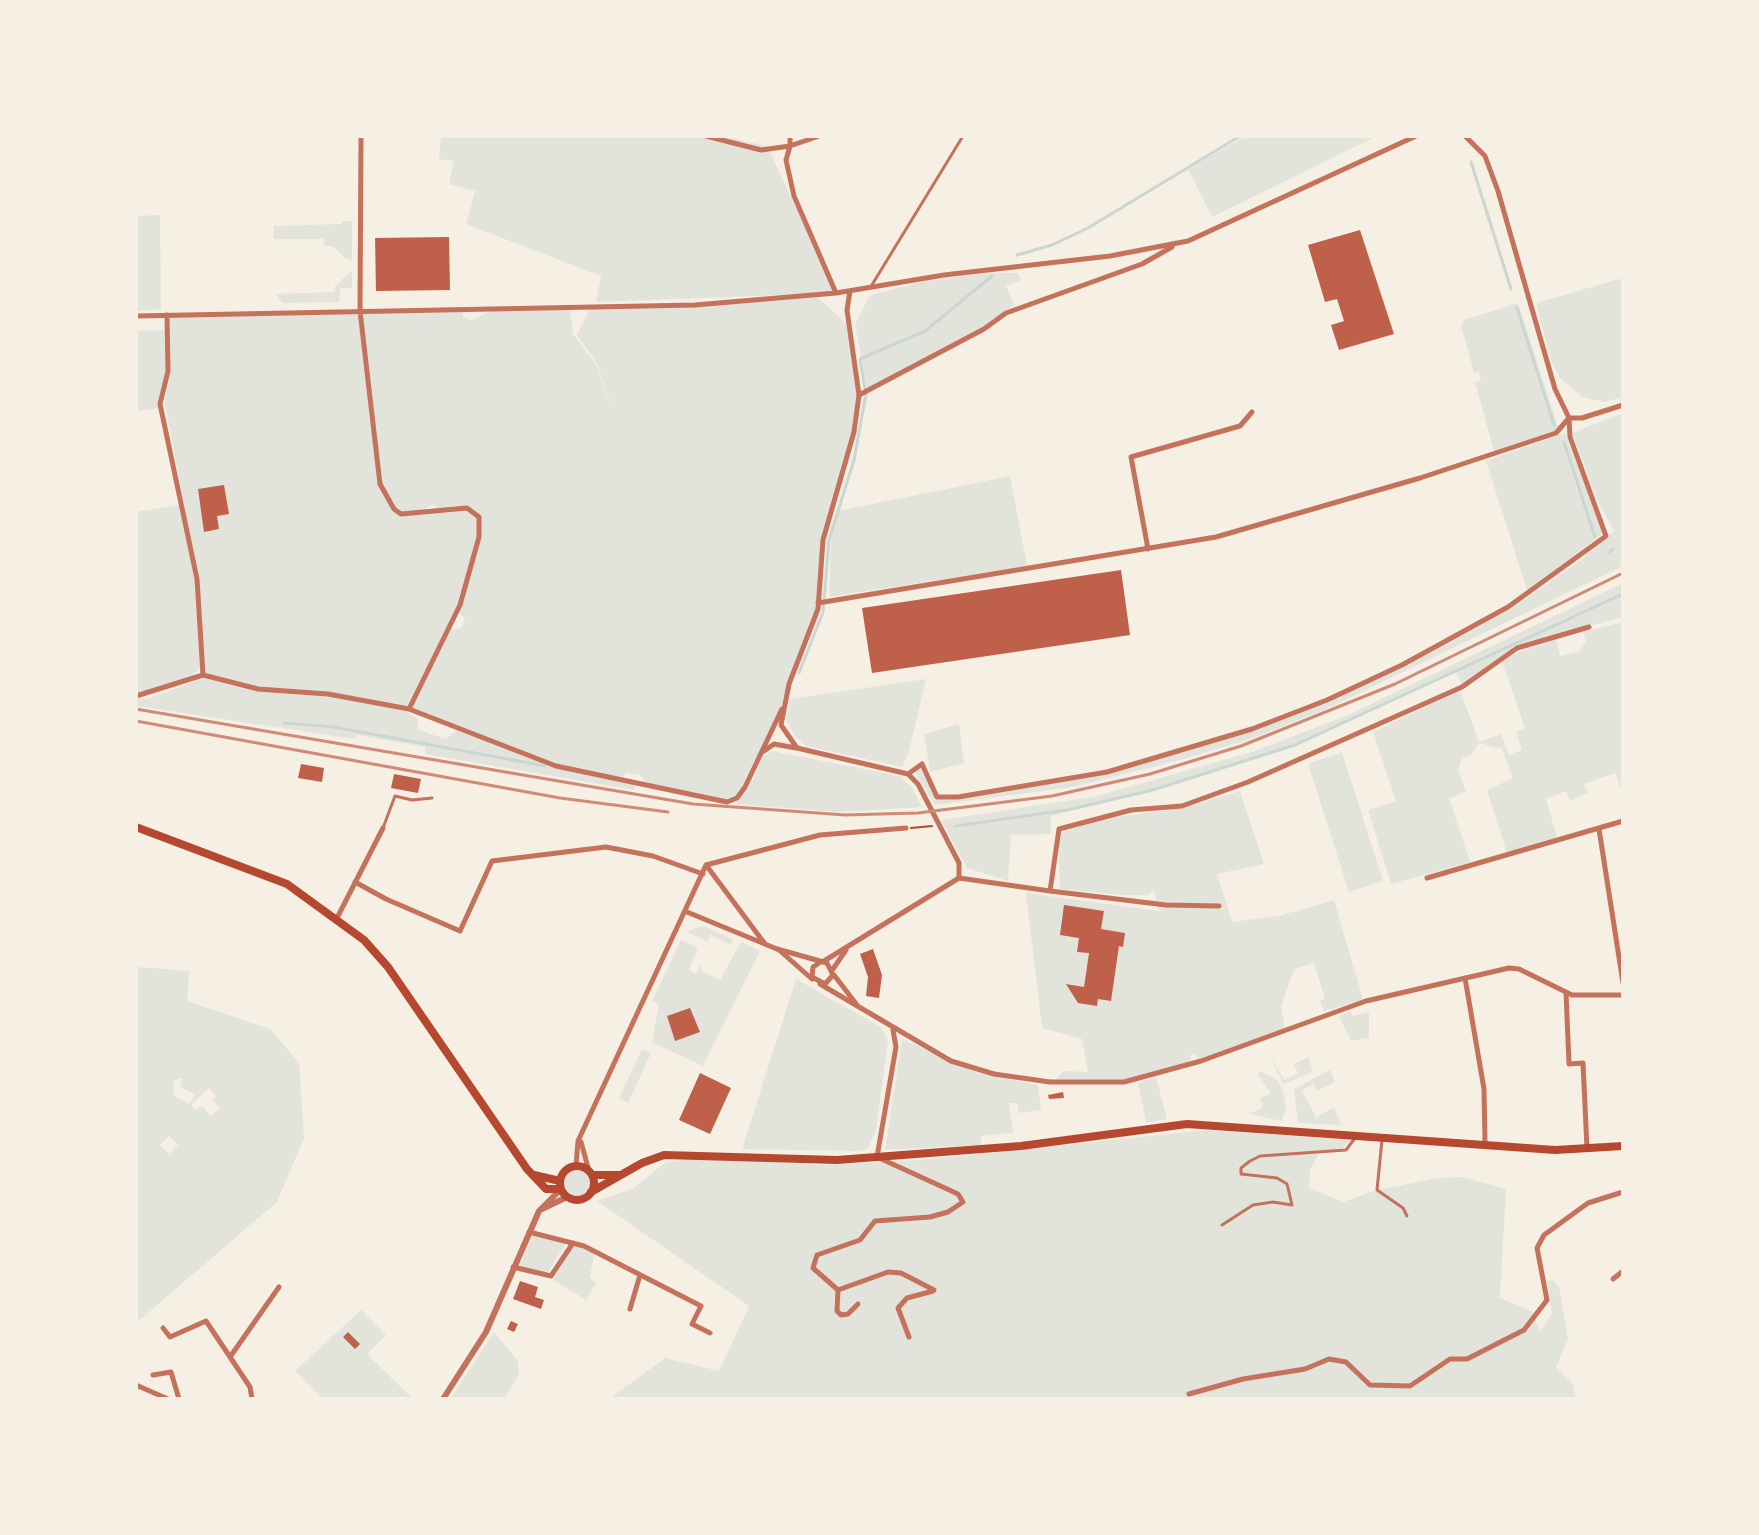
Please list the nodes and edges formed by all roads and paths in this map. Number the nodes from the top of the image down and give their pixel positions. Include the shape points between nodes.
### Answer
1 (361, 136) edge
2 (706, 136) edge
3 (790, 136) edge
4 (819, 136) edge
5 (963, 136) edge
6 (1416, 136) edge
7 (1465, 136) edge
8 (790, 146) junction
9 (1177, 245) junction
10 (870, 288) junction
11 (850, 291) junction
12 (836, 293) junction
13 (360, 311) junction
14 (167, 315) junction
15 (136, 316) edge
16 (861, 394) junction
17 (1623, 405) edge
18 (1252, 412) dead end
19 (1569, 418) junction
20 (1148, 549) junction
21 (820, 603) junction
22 (1589, 627) dead end
23 (203, 675) junction
24 (136, 696) edge
25 (409, 709) junction
26 (782, 709) junction
27 (797, 748) junction
28 (762, 753) junction
29 (908, 774) junction
30 (432, 798) dead end
31 (1623, 821) edge
32 (940, 826) junction
33 (136, 827) edge
34 (383, 828) joint
35 (906, 828) joint
36 (1599, 829) junction
37 (706, 865) junction
38 (703, 874) junction
39 (959, 878) junction
40 (1427, 878) dead end
41 (355, 882) junction
42 (1050, 891) junction
43 (1219, 906) dead end
44 (687, 912) junction
45 (337, 918) junction
46 (765, 944) junction
47 (848, 948) junction
48 (777, 949) junction
49 (821, 962) junction
50 (833, 972) junction
51 (1465, 978) junction
52 (817, 982) junction
53 (1623, 983) edge
54 (1566, 992) junction
55 (1623, 995) edge
56 (861, 1009) junction
57 (892, 1030) junction
58 (581, 1134) junction
59 (1357, 1135) junction
60 (1383, 1136) junction
61 (1485, 1143) junction
62 (1623, 1146) edge
63 (1587, 1150) junction
64 (877, 1157) junction
65 (576, 1166) junction
66 (590, 1173) junction
67 (533, 1175) junction
68 (621, 1175) junction
69 (544, 1187) junction
70 (562, 1189) junction
71 (591, 1192) junction
72 (1623, 1192) edge
73 (539, 1211) junction
74 (1407, 1216) dead end
75 (1222, 1225) dead end
76 (528, 1232) junction
77 (573, 1243) junction
78 (513, 1267) junction
79 (1623, 1271) edge
80 (640, 1275) junction
81 (1613, 1279) dead end
82 (279, 1287) dead end
83 (838, 1290) junction
84 (858, 1304) dead end
85 (630, 1309) dead end
86 (163, 1328) dead end
87 (710, 1333) dead end
88 (909, 1337) dead end
89 (230, 1357) junction
90 (153, 1375) dead end
91 (136, 1385) edge
92 (1189, 1394) dead end
93 (168, 1399) edge
94 (179, 1399) edge
95 (252, 1399) edge
96 (443, 1399) edge

1 - 13 street
2 - 8 street via 761,150
3 - 8 street
4 - 8 street
5 - 10 lane
6 - 9 street
7 - 19 street via 1485,156 1498,191 1555,389
8 - 12 street via 786,160 794,196
9 - 10 street
9 - 16 street via 1142,264 1006,313
10 - 11 street
11 - 12 street
11 - 16 street via 847,310
12 - 13 street via 695,305
13 - 14 street
13 - 25 street via 379,476 386,497 401,514 467,508 479,517 479,537 460,605
14 - 15 street
14 - 23 street via 168,371 160,404 197,579
16 - 21 street via 851,449 823,540
17 - 19 street
18 - 20 street via 1240,426 1131,457
19 - 20 street via 1556,433 1420,478 1216,537
19 - 29 street via 1570,437 1606,536 1508,607 1402,665 1252,729 1107,772 958,797 937,797 922,764
20 - 21 street
21 - 26 street
22 - 42 street via 1517,648 1462,687 1261,778 1182,806 1131,810 1059,829
23 - 24 street
23 - 25 street via 258,689 328,694
25 - 28 street via 556,766 717,801 737,798
26 - 27 street via 781,725
26 - 28 street
27 - 28 street via 774,744
27 - 29 street
29 - 32 street
30 - 34 lane via 395,796
31 - 36 street
32 - 35 path
32 - 39 street via 959,863
33 - 45 main road via 287,884
34 - 41 street
35 - 37 street via 820,835
36 - 40 street
36 - 53 street
37 - 38 street
37 - 46 street
38 - 41 street via 606,847 489,863 460,931
38 - 44 street
39 - 42 street
39 - 47 street
41 - 45 street
42 - 43 street
44 - 46 street
44 - 58 street
45 - 67 main road via 381,958
46 - 48 street
47 - 49 street
47 - 50 street
48 - 49 street
48 - 52 street
49 - 50 street
49 - 52 street via 812,970
50 - 52 street via 829,982
50 - 56 street
51 - 54 street via 1519,969
51 - 57 street via 1366,1001 1188,1065 1124,1082 1050,1082 994,1074 951,1061
51 - 61 street via 1484,1089
52 - 56 street
54 - 55 street
54 - 63 street via 1569,1064 1583,1063
56 - 57 street
57 - 64 street via 896,1047
58 - 65 street
58 - 66 street
59 - 60 main road
59 - 64 main road via 1187,1124 1021,1146
59 - 75 lane via 1346,1150 1250,1161 1241,1174 1287,1184 1292,1205 1253,1205
60 - 61 main road
60 - 74 lane via 1377,1190
61 - 63 main road
62 - 63 main road
64 - 68 main road via 796,1160 677,1154
64 - 83 street via 958,1194 963,1202 930,1217 881,1219 860,1240 817,1255 813,1268
65 - 66 main road
65 - 70 main road via 565,1171
66 - 68 main road
66 - 71 main road
67 - 69 main road
67 - 70 main road
68 - 71 main road
69 - 70 main road
69 - 73 street
70 - 71 main road via 580,1200
70 - 73 street
72 - 92 street via 1588,1203 1544,1235 1537,1248 1547,1300 1524,1330 1467,1359 1450,1359 1410,1386 1370,1385 1346,1362 1329,1359
73 - 76 street
76 - 77 street
76 - 78 street
77 - 78 street via 551,1276
77 - 80 street
78 - 96 street via 486,1332
79 - 81 street
80 - 85 street
80 - 87 street via 701,1306 692,1324
82 - 89 street
83 - 84 street via 841,1315
83 - 88 street via 888,1272 934,1290 907,1298 898,1308
86 - 89 street via 170,1337 206,1321
89 - 95 street
90 - 94 street via 171,1372
91 - 93 street

